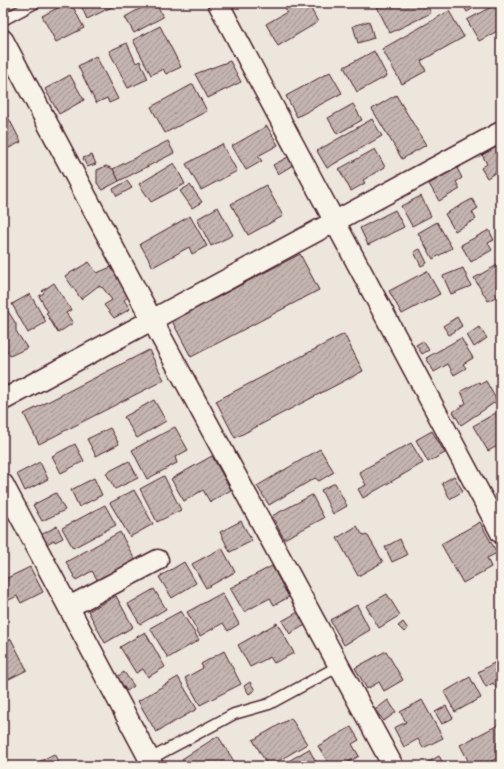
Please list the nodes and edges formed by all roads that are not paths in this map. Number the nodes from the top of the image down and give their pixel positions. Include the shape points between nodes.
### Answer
1 (36, 3) edge
2 (218, 3) edge
3 (3, 20) edge
4 (3, 40) edge
5 (501, 132) edge
6 (335, 221) junction
7 (152, 320) junction
8 (3, 400) edge
9 (3, 484) edge
10 (501, 533) edge
11 (158, 560) dead end
12 (69, 607) junction
13 (339, 666) junction
14 (152, 763) edge
15 (393, 766) edge

1 - 3 lane
2 - 6 street
4 - 7 street
5 - 6 street
6 - 7 street
6 - 10 street
7 - 8 street
7 - 13 street
9 - 12 street
11 - 12 street
12 - 14 street
13 - 14 lane via 269,704 234,714
13 - 15 street

